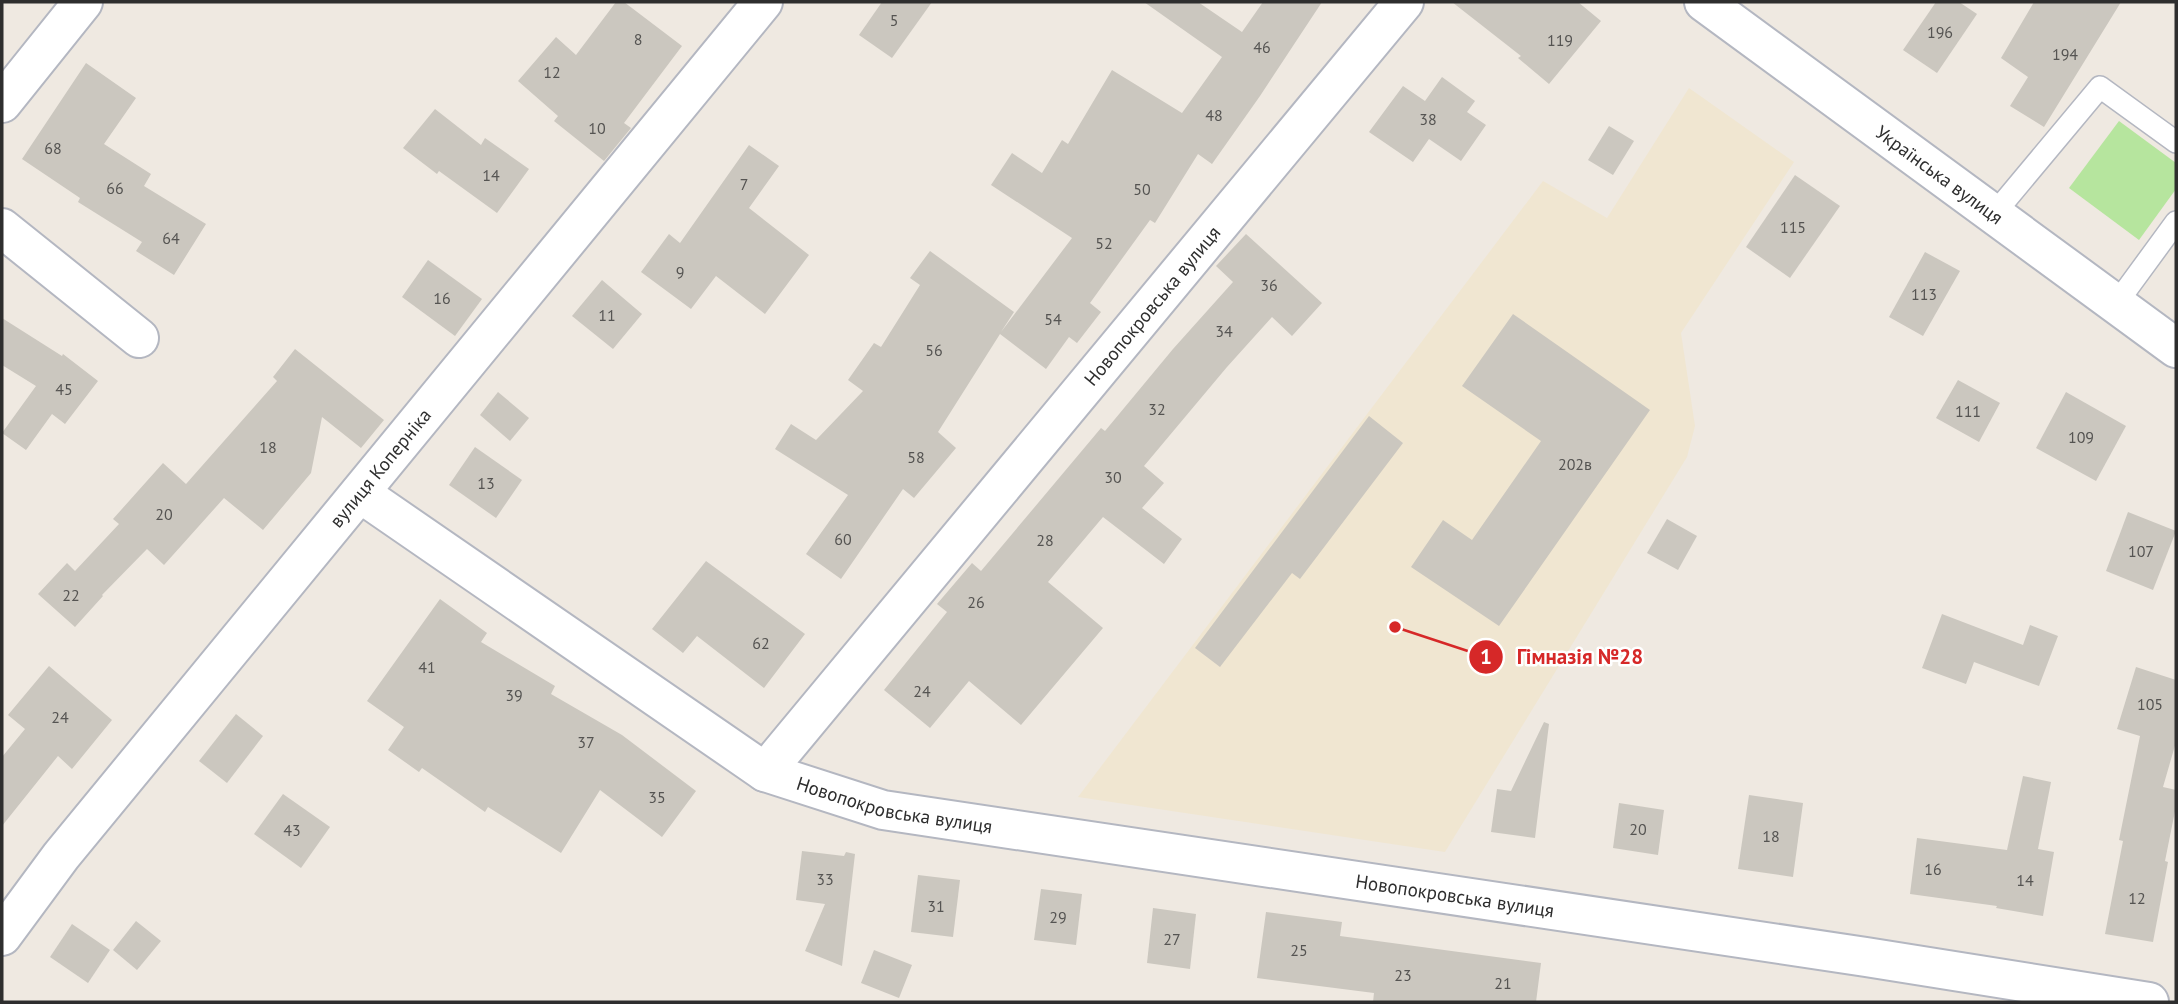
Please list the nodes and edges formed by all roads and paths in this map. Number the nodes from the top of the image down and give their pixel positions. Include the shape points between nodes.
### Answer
1 (83, 2) edge
2 (764, 2) edge
3 (1404, 2) edge
4 (1704, 2) edge
5 (2, 103) edge
6 (2176, 142) edge
7 (1994, 214) junction
8 (2176, 222) edge
9 (2, 228) edge
10 (2116, 304) junction
11 (139, 338) dead end
12 (2176, 348) edge
13 (360, 493) junction
14 (765, 772) junction
15 (2, 936) edge
16 (2148, 1002) edge

1 - 5 street
2 - 13 street, вулиця Коперніка
3 - 14 street, Новопокровська вулиця
4 - 7 street, Українська вулиця
6 - 7 lane via 2100,87
7 - 10 street, Українська вулиця
8 - 10 lane
9 - 11 street
10 - 12 street, Українська вулиця
13 - 14 street, Новопокровська вулиця
13 - 15 street, вулиця Коперніка via 61,856
14 - 16 street, Новопокровська вулиця via 883,810

